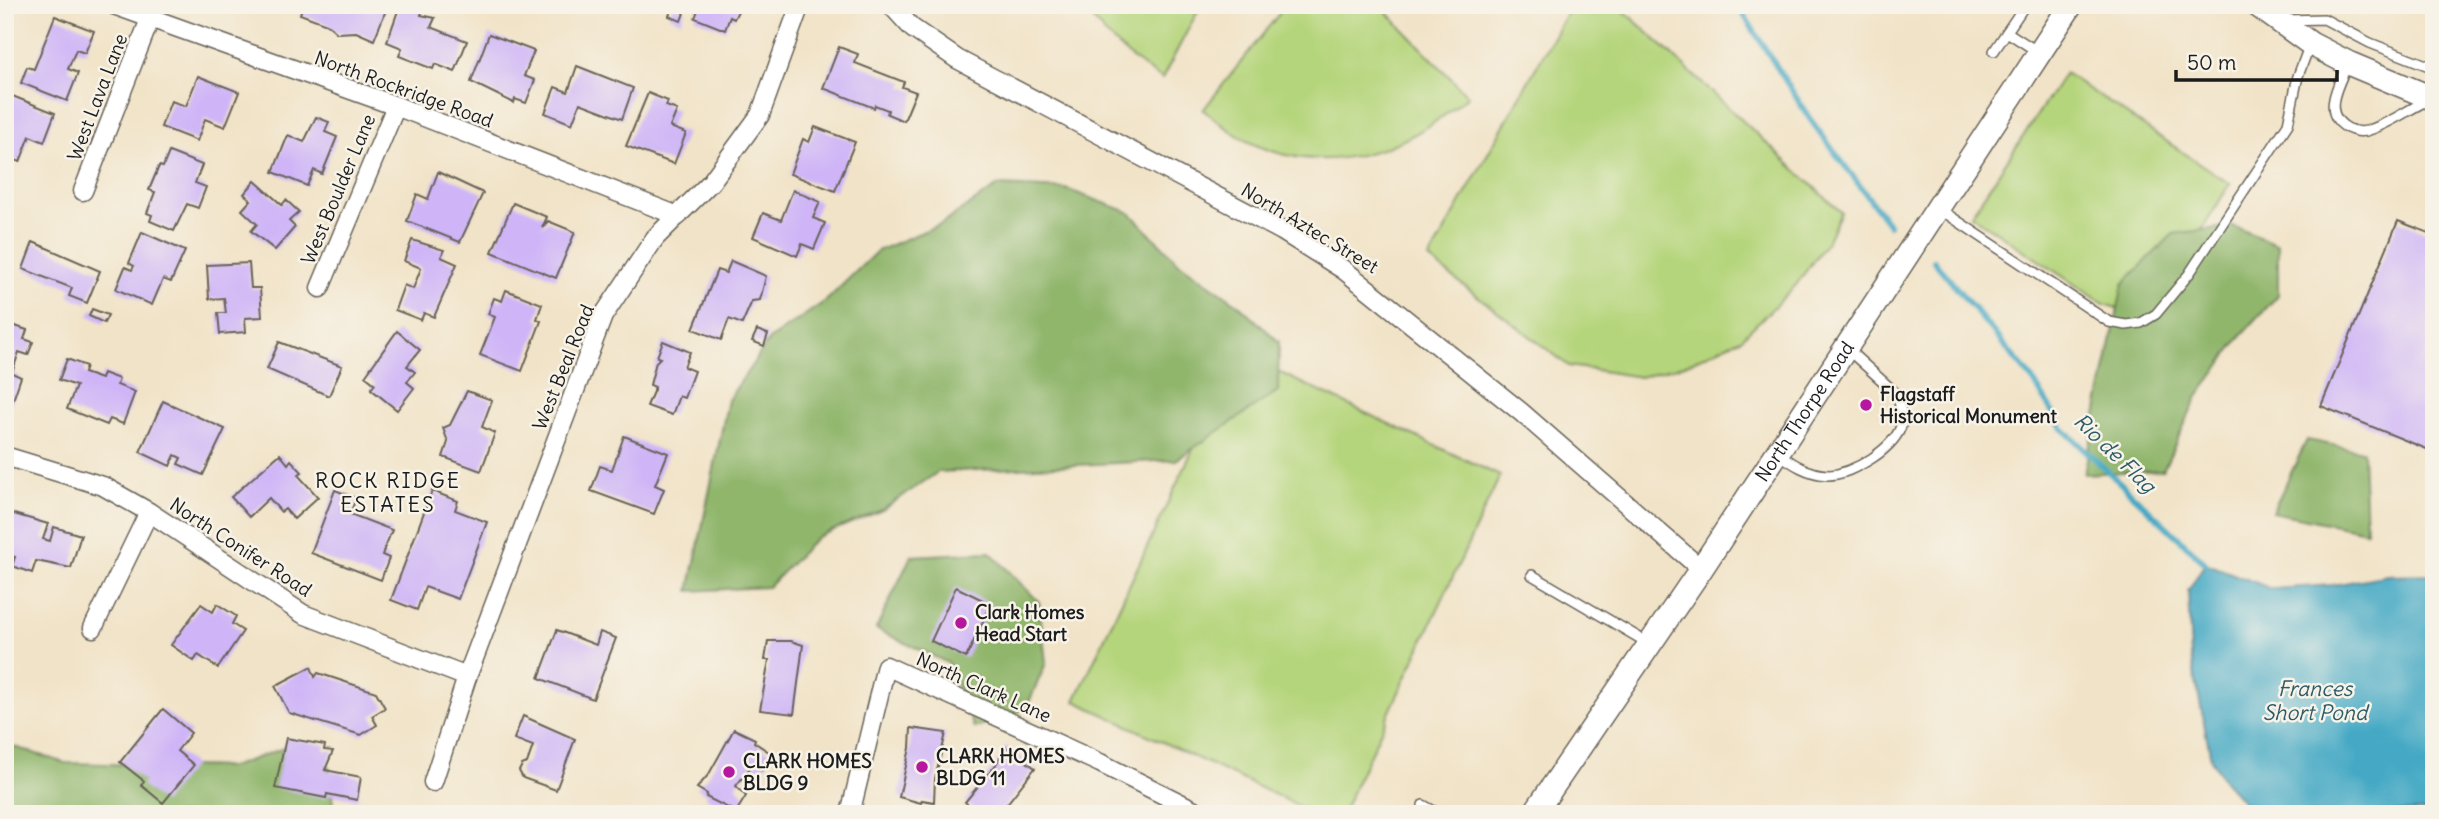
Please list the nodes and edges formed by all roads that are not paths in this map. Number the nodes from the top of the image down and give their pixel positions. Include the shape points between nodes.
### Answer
1 (114, 5) edge
2 (800, 5) edge
3 (891, 5) edge
4 (2025, 5) edge
5 (2071, 5) edge
6 (2257, 5) edge
7 (149, 19) junction
8 (2279, 21) junction
9 (2007, 32) junction
10 (2311, 44) junction
11 (1994, 51) dead end
12 (2039, 53) junction
13 (2348, 63) junction
14 (2434, 68) edge
15 (2432, 99) edge
16 (396, 106) junction
17 (83, 191) dead end
18 (1936, 207) junction
19 (678, 216) junction
20 (320, 288) dead end
21 (1844, 347) junction
22 (1776, 452) junction
23 (5, 456) edge
24 (149, 512) junction
25 (1702, 569) junction
26 (1532, 575) dead end
27 (93, 628) dead end
28 (1650, 644) junction
29 (467, 677) junction
30 (433, 782) dead end
31 (1423, 804) dead end
32 (850, 814) edge
33 (1202, 814) edge
34 (1439, 814) edge
35 (1534, 814) edge

1 - 7 street, North Rockridge Road
2 - 19 street, West Beal Road via 760,116 711,182
3 - 25 street, North Aztec Street via 912,28 957,59 1282,231 1344,270 1521,412
4 - 9 lane
5 - 12 street, North Thorpe Road
6 - 8 street
7 - 16 street, North Rockridge Road
7 - 17 street, West Lava Lane
8 - 10 street
8 - 14 lane via 2324,19
9 - 11 lane
9 - 12 lane
10 - 13 street
10 - 18 lane via 2298,76 2288,124 2189,274 2156,314 2141,323 2109,322
12 - 18 street, North Thorpe Road
13 - 15 street
13 - 15 lane via 2334,93 2332,110 2338,122 2352,130 2367,131
16 - 19 street, North Rockridge Road
16 - 20 street, West Boulder Lane
18 - 21 street, North Thorpe Road
19 - 29 street, West Beal Road via 655,238 603,316
21 - 22 street, North Thorpe Road
21 - 22 lane via 1898,396 1902,423 1883,453 1828,475 1796,466
22 - 25 street, North Thorpe Road
23 - 24 street, North Conifer Road via 103,486
24 - 27 street, North Conifer Road
24 - 29 street, North Conifer Road via 303,614
25 - 28 street, North Thorpe Road
26 - 28 lane
28 - 35 street, North Thorpe Road
29 - 30 street, West Beal Road
31 - 34 lane
32 - 33 street, North Clark Lane via 886,666

